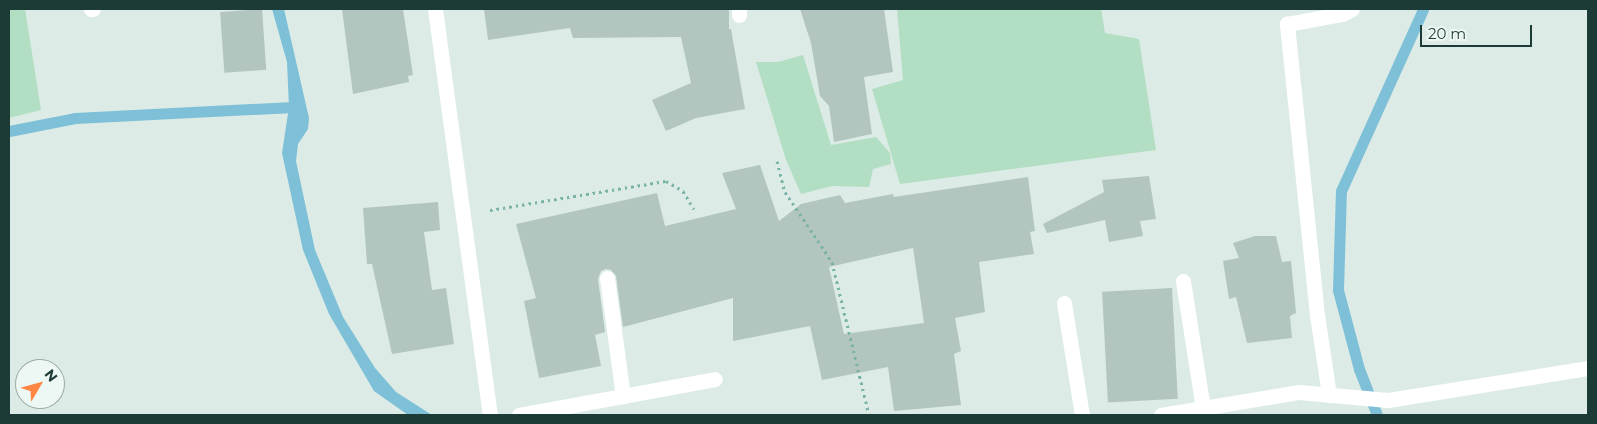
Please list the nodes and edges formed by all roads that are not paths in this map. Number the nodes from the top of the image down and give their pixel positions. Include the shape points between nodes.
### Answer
1 (434, 9) edge
2 (1352, 9) edge
3 (607, 278) dead end
4 (1183, 281) dead end
5 (1064, 303) dead end
6 (1588, 368) edge
7 (715, 379) dead end
8 (1329, 395) junction
9 (623, 396) junction
10 (1203, 408) junction
11 (490, 415) edge
12 (519, 415) edge
13 (1082, 415) edge
14 (1161, 415) edge

1 - 11 street
2 - 8 street via 1342,14 1287,24
3 - 9 street
4 - 10 street
5 - 13 street
6 - 8 street via 1388,400
7 - 9 street
8 - 10 street via 1299,392
9 - 12 street
10 - 14 street

